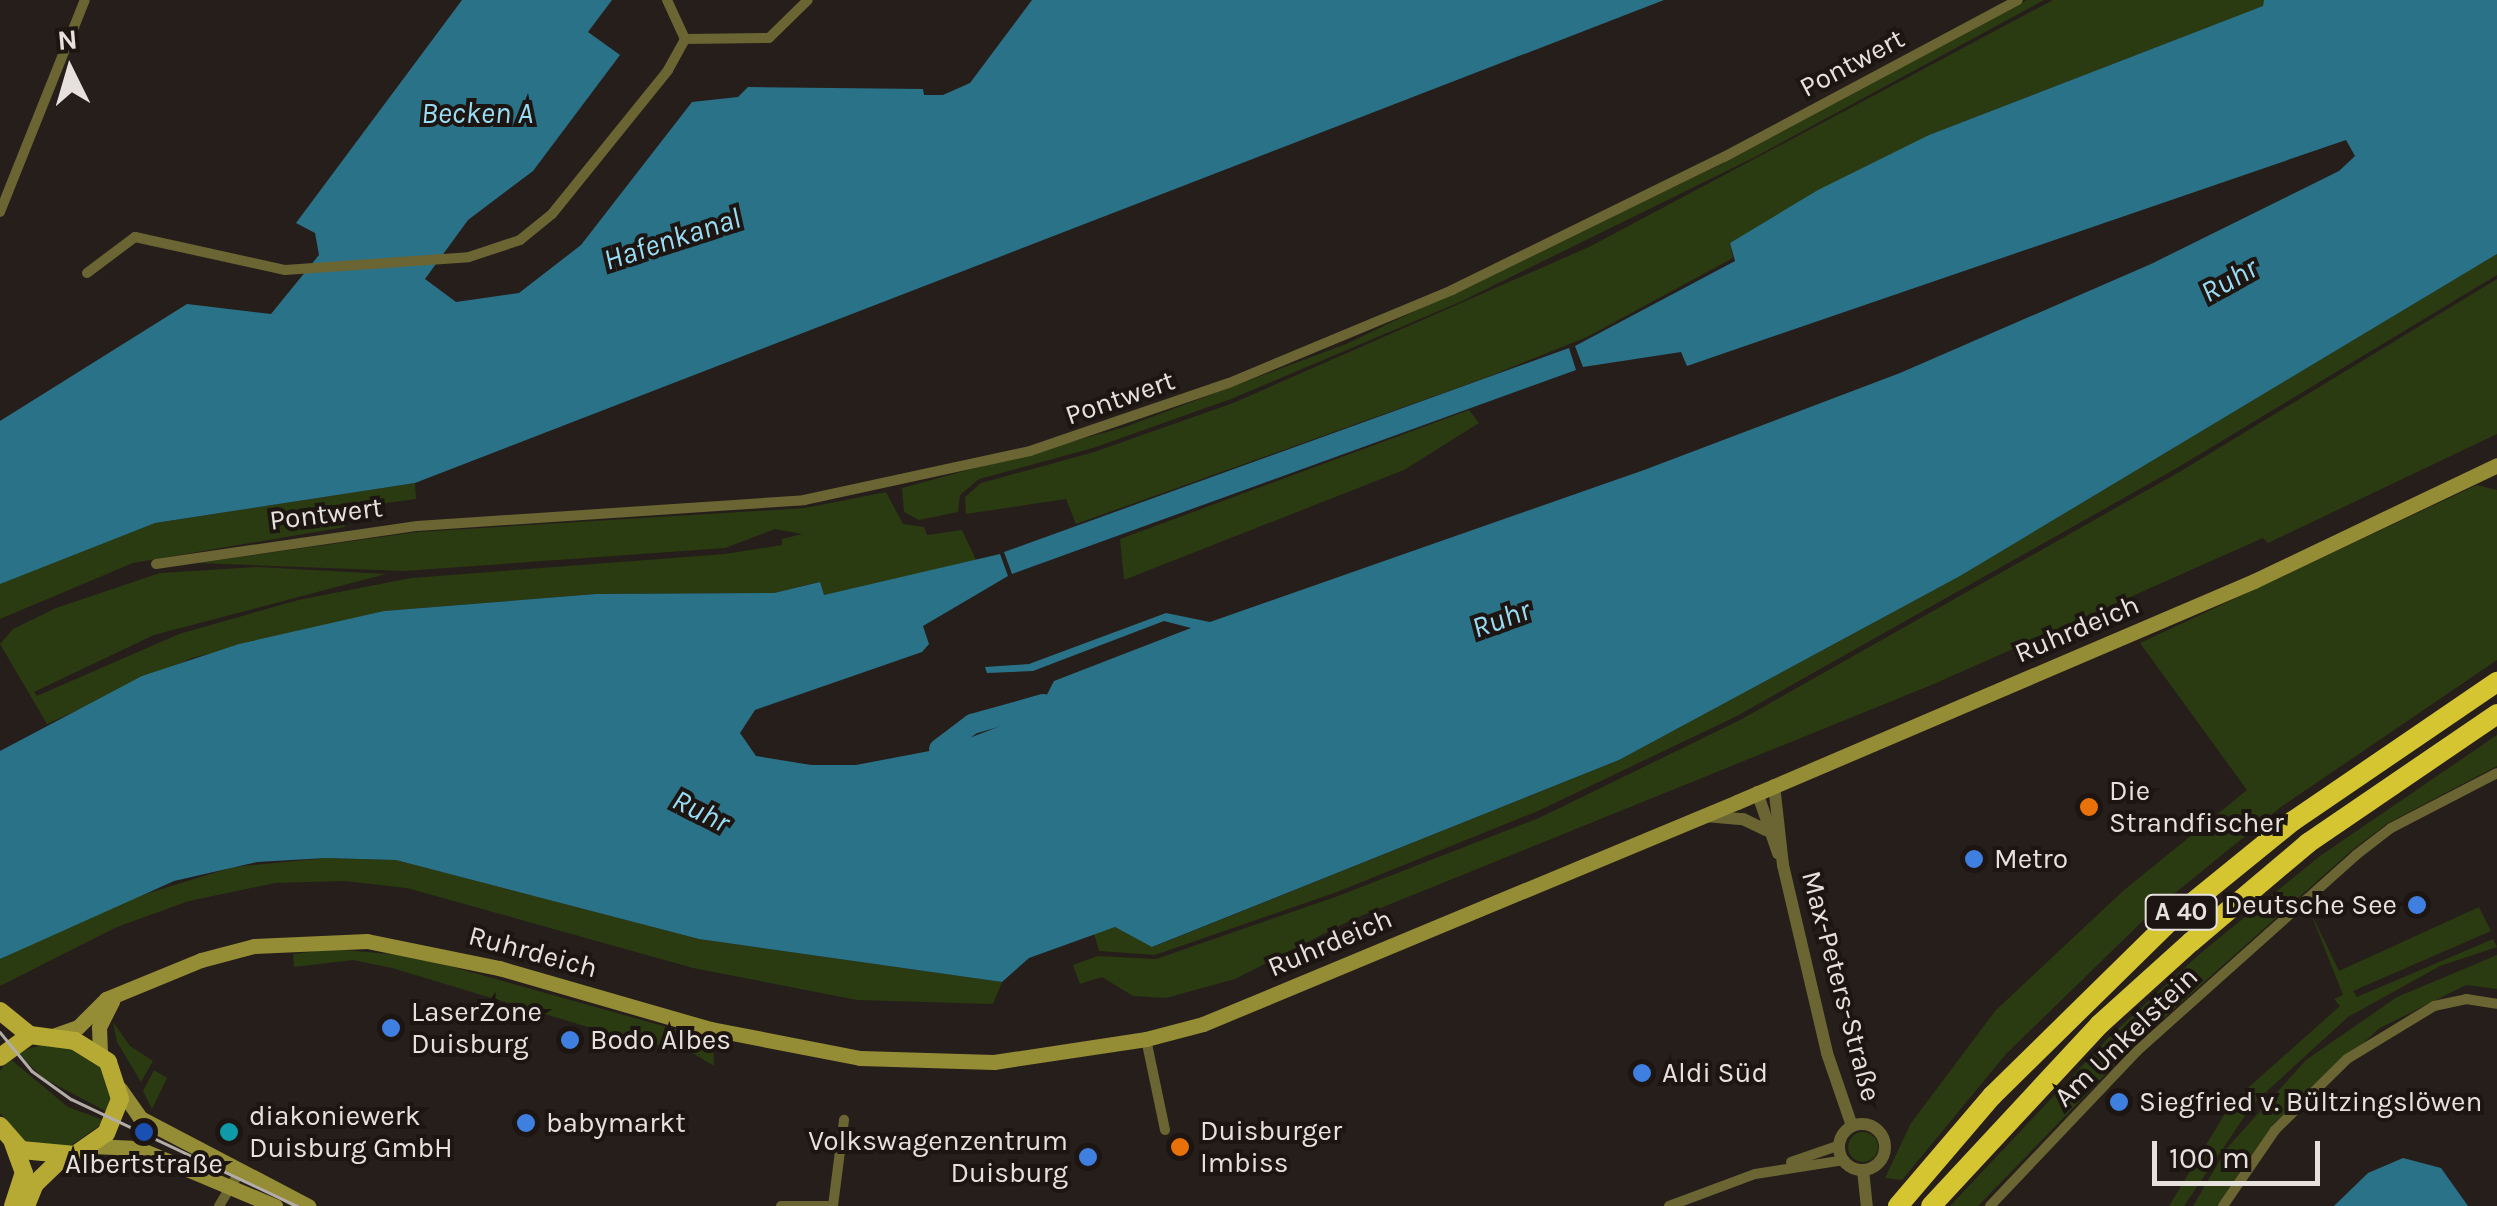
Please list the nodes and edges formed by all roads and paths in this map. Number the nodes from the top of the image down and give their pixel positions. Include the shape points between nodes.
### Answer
1 (84, 0) edge
2 (667, 0) edge
3 (808, 0) edge
4 (2018, 0) edge
5 (684, 39) junction
6 (0, 212) edge
7 (87, 273) dead end
8 (2497, 465) edge
9 (156, 564) dead end
10 (2497, 682) edge
11 (2497, 714) edge
12 (2497, 773) edge
13 (1774, 785) junction
14 (1757, 792) junction
15 (1703, 816) junction
16 (1766, 830) junction
17 (1782, 859) junction
18 (118, 993) junction
19 (2497, 1004) edge
20 (1, 1013) edge
21 (30, 1035) junction
22 (55, 1035) junction
23 (1146, 1040) junction
24 (100, 1054) junction
25 (0, 1057) edge
26 (119, 1087) junction
27 (844, 1120) dead end
28 (0, 1126) edge
29 (1852, 1126) junction
30 (1165, 1130) dead end
31 (13, 1143) junction
32 (1840, 1144) junction
33 (92, 1146) junction
34 (62, 1158) junction
35 (1844, 1160) junction
36 (1776, 1168) junction
37 (1863, 1170) junction
38 (236, 1178) junction
39 (1903, 1199) edge
40 (13, 1206) edge
41 (26, 1206) edge
42 (219, 1206) edge
43 (274, 1206) edge
44 (308, 1206) edge
45 (781, 1206) edge
46 (833, 1206) edge
47 (1670, 1206) edge
48 (1867, 1206) edge
49 (1931, 1206) edge
50 (1990, 1206) edge
51 (2224, 1206) edge

1 - 6 street
2 - 5 street
3 - 5 street via 769,38
4 - 9 street, Pontwert via 1452,290 1229,383 1030,451 804,500 417,526
5 - 7 street via 668,70 552,214 520,240 450,258 285,270 144,237 114,247
8 - 13 main road, Ruhrdeich via 2254,581
10 - 39 highway, A 40 via 2293,821 2171,920 1992,1096
11 - 49 highway, A 40 via 2308,843 2190,942 2099,1025
12 - 50 street, Am Unkelstein via 2391,828 2356,855 2136,1051
13 - 14 main road, Ruhrdeich
13 - 17 street, Max-Peters-Straße
14 - 15 main road, Ruhrdeich
14 - 16 street, Max-Peters-Straße
15 - 16 street via 1743,819
15 - 23 main road, Ruhrdeich via 1202,1024
16 - 17 street, Max-Peters-Straße
17 - 29 street, Max-Peters-Straße via 1827,1054
18 - 22 main road, Ruhrdeich via 78,1027
18 - 23 main road, Ruhrdeich via 254,946 367,941 500,968 711,1028 860,1058 994,1062
18 - 24 main road via 102,1017
19 - 51 street via 2466,999 2434,1006 2346,1059 2275,1130
20 - 21 main road
21 - 22 main road
21 - 25 main road
22 - 24 main road
23 - 30 street
24 - 26 main road
26 - 33 main road via 112,1124
26 - 38 main road via 140,1118
27 - 46 street
28 - 31 main road
29 - 32 street, Max-Peters-Straße
29 - 37 street, Max-Peters-Straße via 1872,1126 1885,1144 1882,1158
31 - 34 main road via 38,1156
31 - 40 main road via 24,1173
32 - 35 street
32 - 36 street
33 - 34 main road
33 - 38 main road via 124,1144
34 - 41 main road via 36,1184
35 - 36 street
35 - 37 street
36 - 47 street
37 - 48 street, Max-Peters-Straße
38 - 42 street
38 - 43 main road
38 - 44 main road
45 - 46 street

